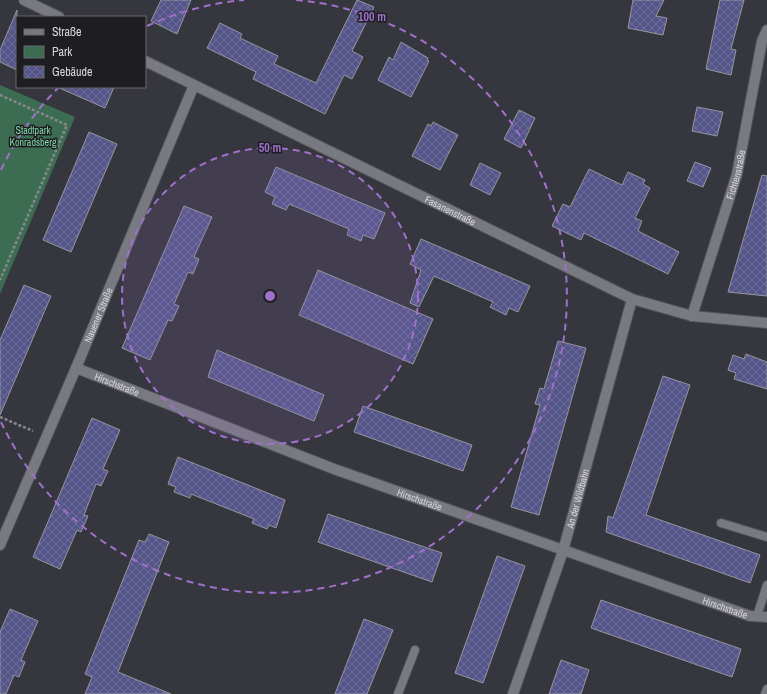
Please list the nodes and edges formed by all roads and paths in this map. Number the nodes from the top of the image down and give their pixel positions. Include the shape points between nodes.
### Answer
1 (24, 0) edge
2 (57, 16) edge
3 (767, 30) edge
4 (146, 61) edge
5 (194, 85) junction
6 (0, 95) edge
7 (0, 280) edge
8 (632, 299) junction
9 (692, 316) junction
10 (767, 323) edge
11 (76, 368) junction
12 (0, 417) edge
13 (46, 437) junction
14 (721, 523) dead end
15 (767, 537) edge
16 (0, 545) edge
17 (563, 551) junction
18 (767, 585) edge
19 (762, 617) edge
20 (415, 650) dead end
21 (767, 689) edge
22 (398, 694) edge
23 (513, 694) edge
24 (765, 694) edge

1 - 2 street
3 - 9 street, Fichtenstraße via 762,42 737,174
4 - 5 street, Fasanenstraße
5 - 8 street, Fasanenstraße
5 - 11 street, Nauener Straße
6 - 7 path via 67,125
8 - 9 street, Fasanenstraße
8 - 17 street, An der Wildbahn
9 - 10 street, Fasanenstraße
11 - 13 street, Nauener Straße
11 - 17 street, Hirschstraße via 334,469
12 - 13 path
13 - 16 street, Nauener Straße
14 - 15 lane
17 - 19 street, Hirschstraße via 750,616
17 - 23 street, An der Wildbahn
18 - 19 lane
20 - 22 lane
21 - 24 lane

